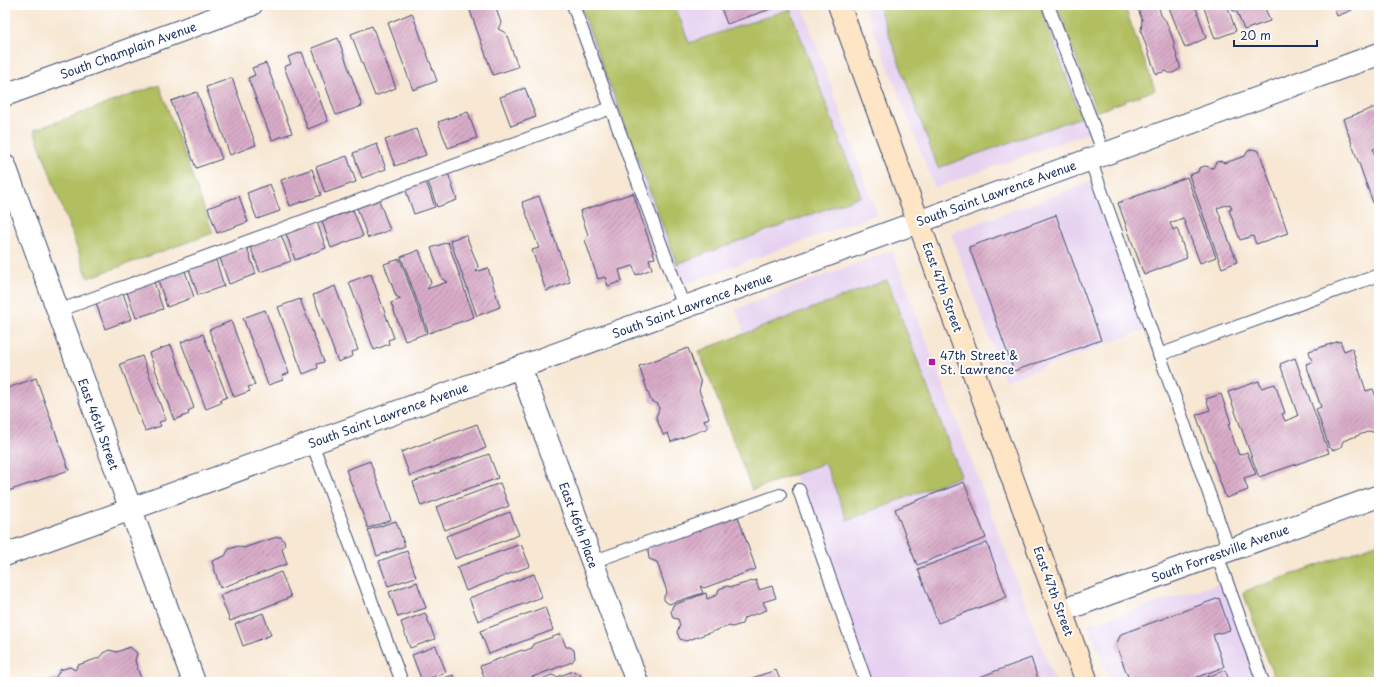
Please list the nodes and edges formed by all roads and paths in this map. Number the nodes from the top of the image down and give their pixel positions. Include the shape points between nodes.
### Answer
1 (251, 5) edge
2 (573, 5) edge
3 (839, 5) edge
4 (1048, 5) edge
5 (1379, 54) edge
6 (5, 95) edge
7 (611, 108) junction
8 (1097, 157) junction
9 (5, 166) edge
10 (919, 222) junction
11 (1379, 275) edge
12 (684, 307) junction
13 (58, 310) junction
14 (1159, 355) junction
15 (520, 367) junction
16 (312, 443) junction
17 (799, 490) dead end
18 (780, 495) dead end
19 (1379, 496) edge
20 (131, 509) junction
21 (1223, 552) junction
22 (5, 555) edge
23 (592, 562) junction
24 (1062, 611) junction
25 (194, 682) edge
26 (402, 682) edge
27 (637, 682) edge
28 (866, 682) edge
29 (1087, 682) edge
30 (1264, 682) edge

1 - 6 street, South Champlain Avenue
2 - 7 lane
3 - 10 main road, East 47th Street
4 - 8 lane
5 - 8 street, South Saint Lawrence Avenue
7 - 12 lane
7 - 13 lane
8 - 10 street, South Saint Lawrence Avenue
8 - 14 lane
9 - 13 street, East 46th Street
10 - 12 street, South Saint Lawrence Avenue
10 - 24 main road, East 47th Street
11 - 14 lane
12 - 15 street, South Saint Lawrence Avenue
13 - 20 street, East 46th Street
14 - 21 lane
15 - 16 street, South Saint Lawrence Avenue
15 - 23 street, East 46th Place
16 - 20 street, South Saint Lawrence Avenue
16 - 26 lane
17 - 28 lane
18 - 23 lane
19 - 21 street, South Forrestville Avenue
20 - 22 street, South Saint Lawrence Avenue
20 - 25 street, East 46th Street
21 - 24 street, South Forrestville Avenue
21 - 30 lane
23 - 27 street, East 46th Place
24 - 29 main road, East 47th Street

